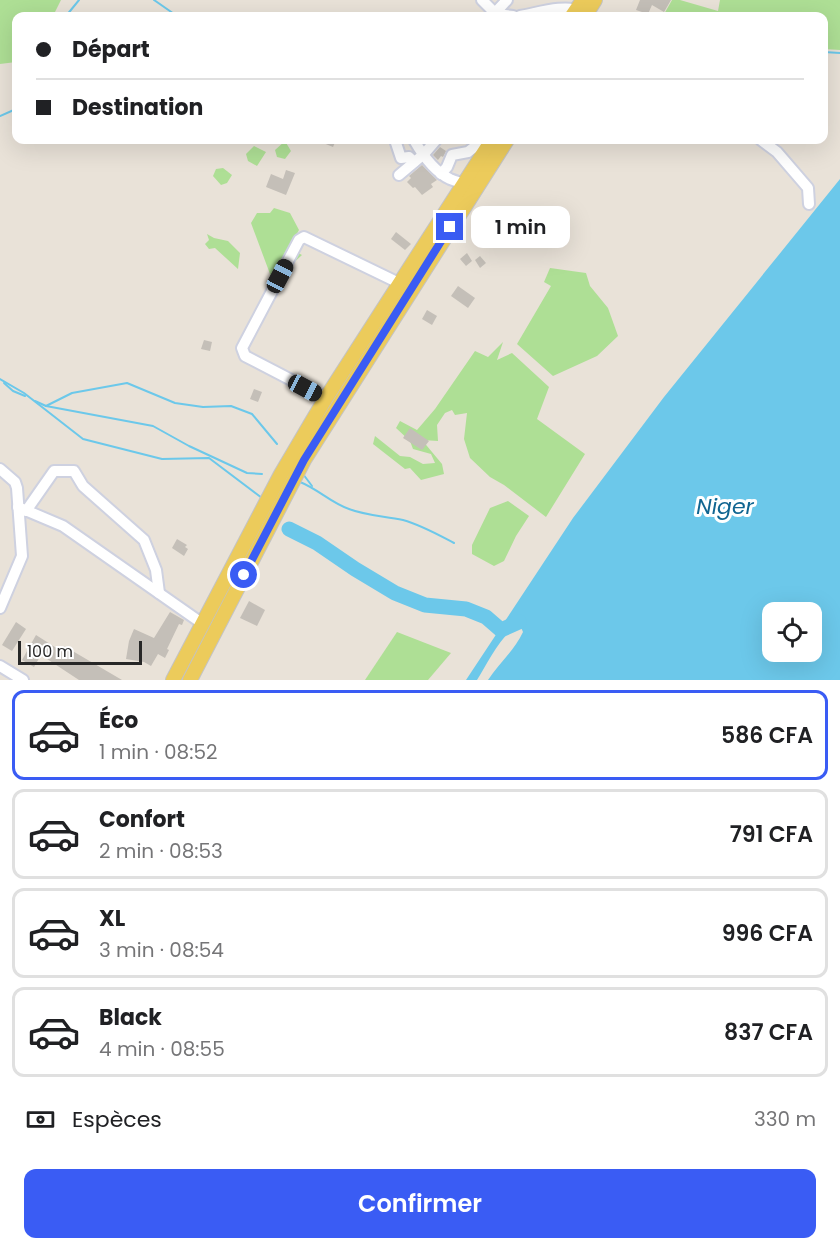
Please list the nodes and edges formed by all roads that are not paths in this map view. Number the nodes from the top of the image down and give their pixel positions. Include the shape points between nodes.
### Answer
1 (482, 0) edge
2 (507, 0) edge
3 (595, 0) edge
4 (581, 11) edge
5 (494, 12) edge
6 (496, 12) edge
7 (544, 12) edge
8 (396, 144) edge
9 (417, 144) edge
10 (432, 144) edge
11 (439, 144) edge
12 (478, 144) edge
13 (490, 144) edge
14 (504, 144) edge
15 (766, 144) edge
16 (424, 154) junction
17 (452, 155) junction
18 (414, 162) junction
19 (441, 174) junction
20 (399, 175) dead end
21 (469, 186) junction
22 (809, 204) dead end
23 (399, 283) junction
24 (370, 341) junction
25 (328, 402) junction
26 (0, 469) edge
27 (22, 509) junction
28 (159, 593) junction
29 (0, 608) edge
30 (212, 608) junction
31 (225, 614) junction
32 (203, 624) junction
33 (0, 666) edge
34 (23, 680) edge
35 (173, 680) edge
36 (190, 680) edge

1 - 5 street
2 - 6 street
3 - 4 main road
4 - 7 street
8 - 18 street via 401,158 409,157
9 - 16 street
10 - 16 street
11 - 17 street
12 - 17 street via 468,152
13 - 21 main road
14 - 21 main road
15 - 22 street via 808,188
16 - 18 street
16 - 19 street
17 - 19 street
18 - 20 street
19 - 21 street
21 - 23 main road
21 - 24 main road
23 - 24 main road
23 - 25 street via 304,237 299,240 242,348 245,356
24 - 25 main road
25 - 30 main road via 281,474
25 - 31 main road via 304,460
26 - 27 street via 15,482
27 - 28 street via 63,526
27 - 28 street via 54,471 74,471 83,486 144,540 156,570
27 - 29 street via 22,556
28 - 32 street
30 - 31 main road
30 - 32 main road
31 - 36 main road
32 - 35 main road
33 - 34 street

